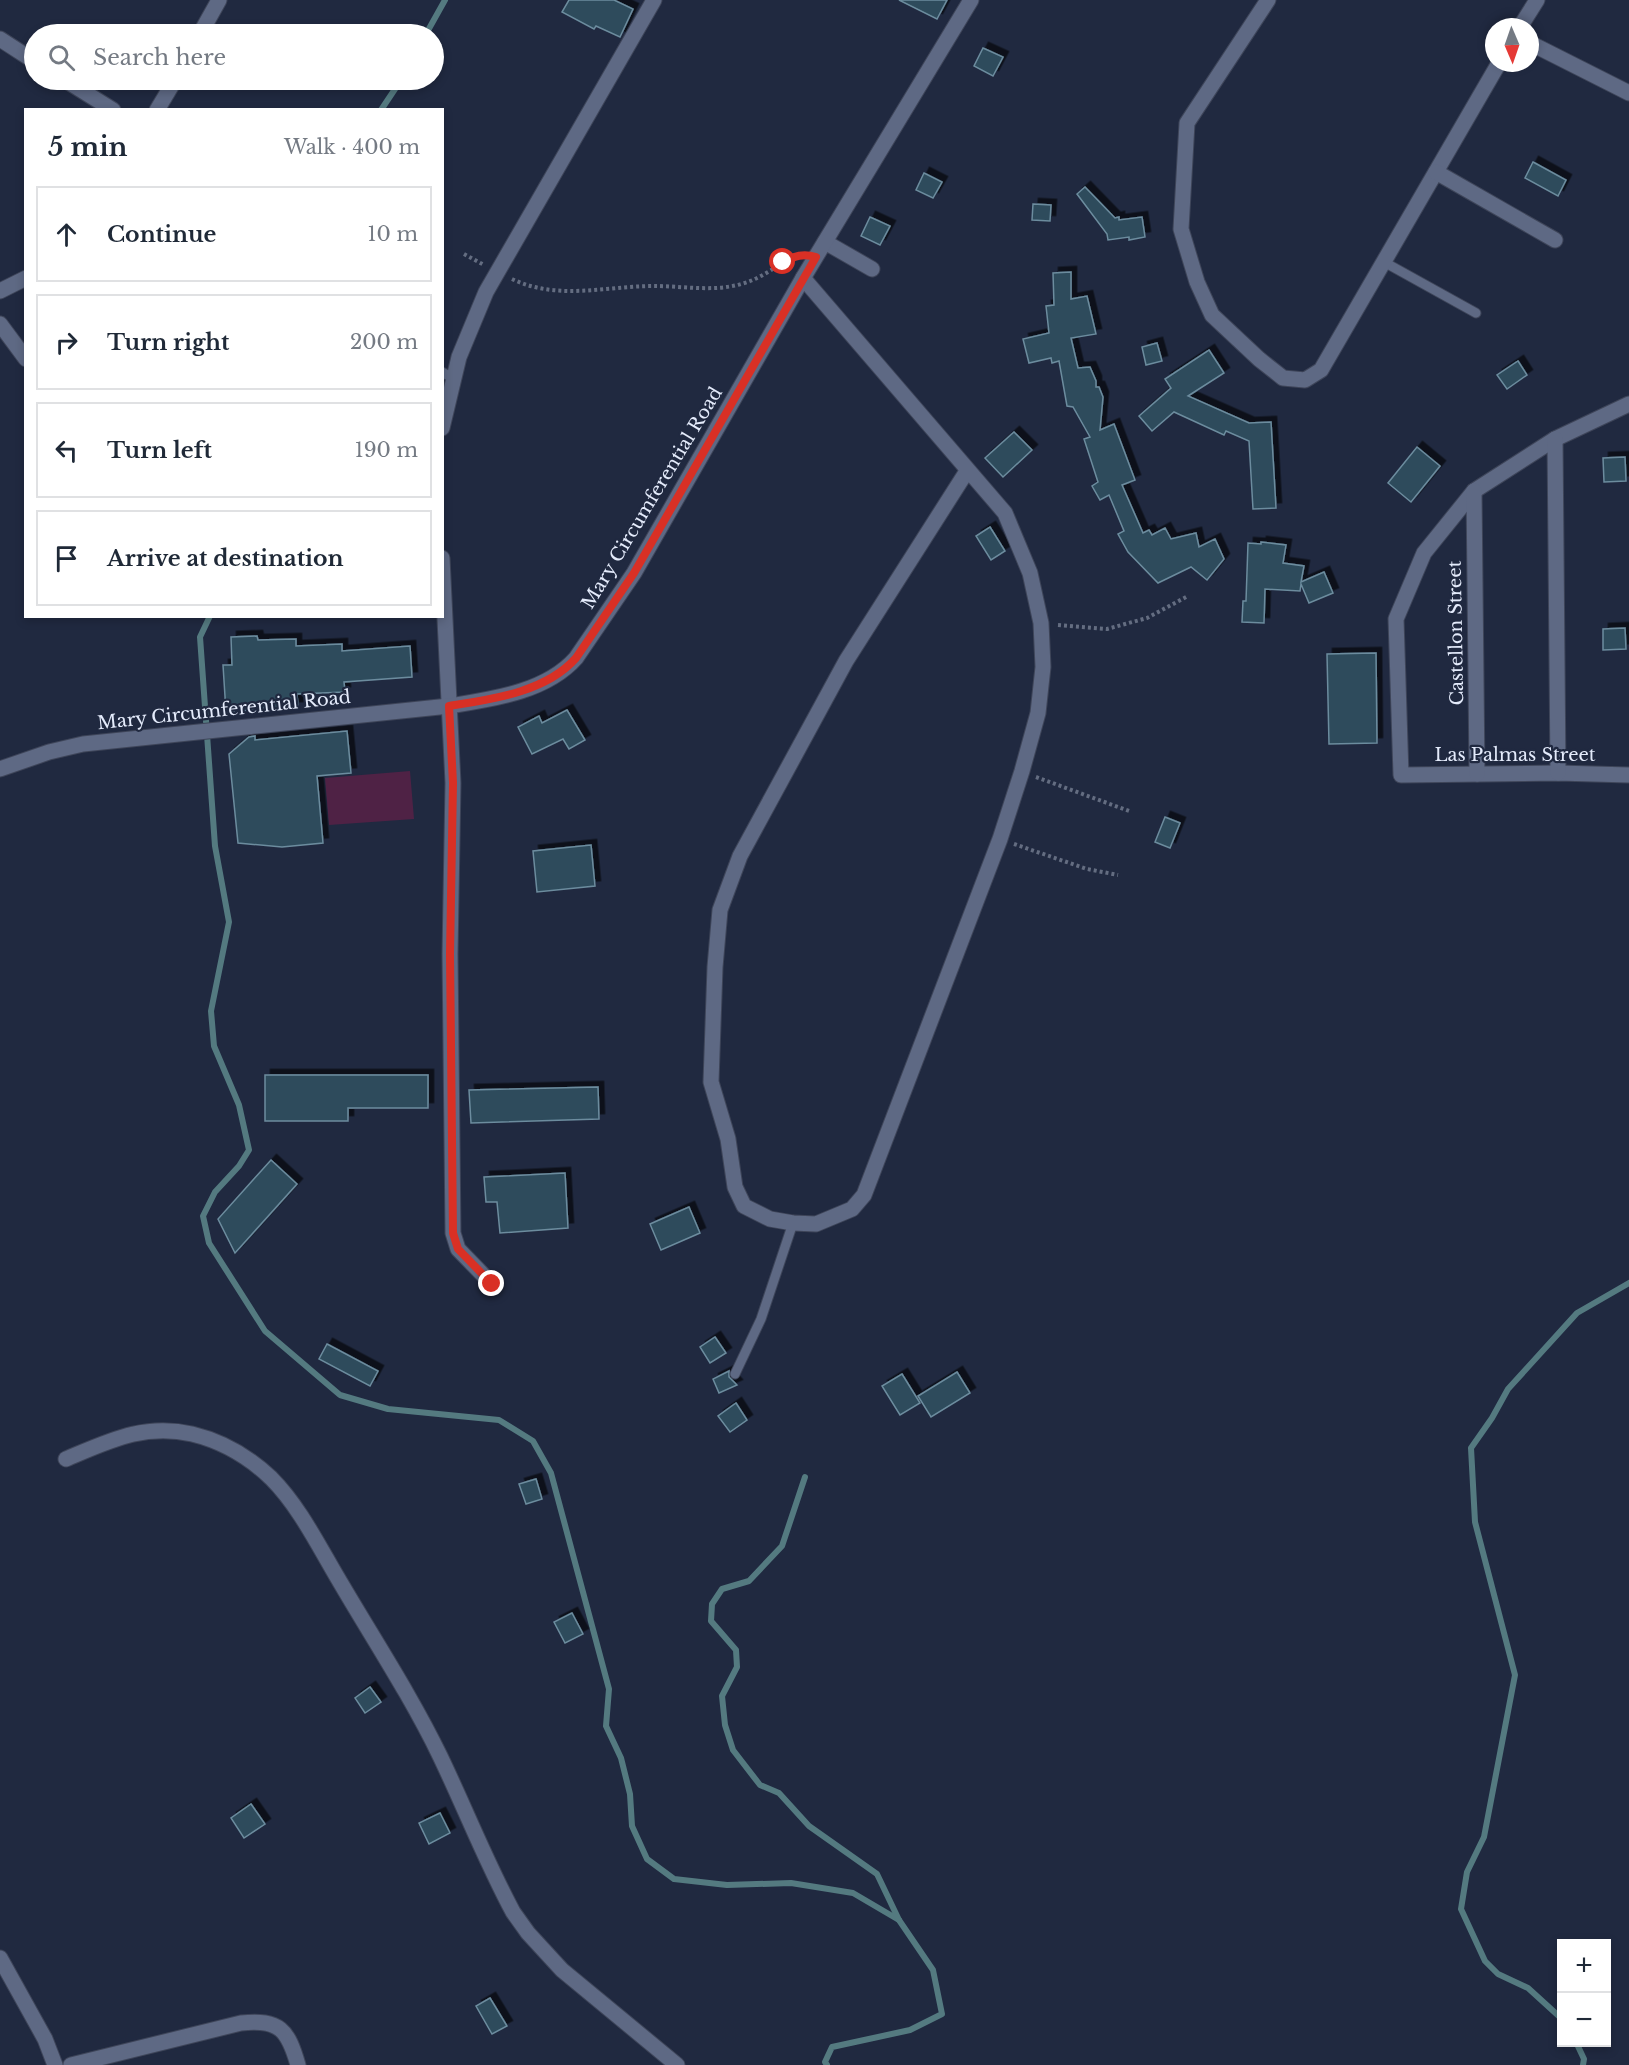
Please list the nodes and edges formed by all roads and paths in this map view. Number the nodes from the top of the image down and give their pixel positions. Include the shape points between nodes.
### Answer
1 (219, 0) edge
2 (654, 0) edge
3 (971, 0) edge
4 (1268, 0) edge
5 (1536, 0) edge
6 (1525, 18) edge
7 (206, 24) edge
8 (0, 39) edge
9 (1539, 48) edge
10 (24, 55) edge
11 (1494, 72) edge
12 (80, 90) edge
13 (168, 90) edge
14 (1629, 93) edge
15 (109, 108) edge
16 (158, 108) edge
17 (1436, 172) junction
18 (1555, 240) dead end
19 (825, 242) junction
20 (816, 257) junction
21 (1384, 262) junction
22 (872, 269) dead end
23 (497, 272) junction
24 (803, 278) junction
25 (24, 279) edge
26 (0, 291) edge
27 (1476, 314) dead end
28 (0, 324) edge
29 (24, 356) edge
30 (448, 376) edge
31 (1629, 404) edge
32 (444, 411) edge
33 (1555, 439) junction
34 (968, 471) junction
35 (1474, 491) junction
36 (1188, 596) dead end
37 (444, 600) edge
38 (1041, 623) junction
39 (449, 706) junction
40 (0, 769) edge
41 (1022, 771) junction
42 (1558, 773) junction
43 (1477, 774) junction
44 (1629, 775) edge
45 (1129, 811) dead end
46 (1000, 839) junction
47 (1118, 875) dead end
48 (793, 1223) junction
49 (492, 1284) dead end
50 (735, 1374) dead end
51 (66, 1459) dead end
52 (0, 1958) edge
53 (55, 2065) edge
54 (70, 2065) edge
55 (298, 2065) edge
56 (677, 2065) edge

1 - 7 street
2 - 23 street
3 - 19 street, Mary Circumferential Road
4 - 21 street via 1187,123 1181,230 1212,315 1283,378 1305,380 1321,370
5 - 6 street
8 - 10 street
9 - 14 street
11 - 17 street
12 - 15 street
13 - 16 street
17 - 18 street
17 - 21 street
19 - 20 street, Mary Circumferential Road
19 - 22 street
20 - 23 path via 796,256 740,285 702,288 552,290 534,288
20 - 24 street, Mary Circumferential Road
21 - 27 lane
23 - 30 street
24 - 34 street
24 - 39 street, Mary Circumferential Road via 634,573 576,658 559,674 532,686 492,699
25 - 26 street
28 - 29 street
30 - 32 street
31 - 33 street
33 - 35 street
33 - 42 street
34 - 38 street via 1005,513 1030,573
34 - 48 street via 846,661 740,856 720,910 711,1082 728,1139 735,1187 744,1206 770,1219
35 - 43 street, Castellon Street
35 - 43 street, Las Palmas Street via 1424,553 1396,619 1401,776
36 - 38 path via 1147,618 1107,629
37 - 39 street
38 - 41 street via 1043,667 1038,712
39 - 40 street, Mary Circumferential Road via 83,744
39 - 49 street via 453,783 453,1233 458,1249
41 - 45 path
41 - 46 street
42 - 43 street, Las Palmas Street
42 - 44 street, Las Palmas Street
46 - 47 path via 1087,869
46 - 48 street via 864,1195 852,1209 816,1224
48 - 50 lane via 761,1319
51 - 56 street via 123,1436 164,1430 218,1443 239,1453 271,1478 308,1529 417,1712 513,1912 562,1970
52 - 53 street
54 - 55 street via 255,2022 269,2023 281,2030 291,2041

